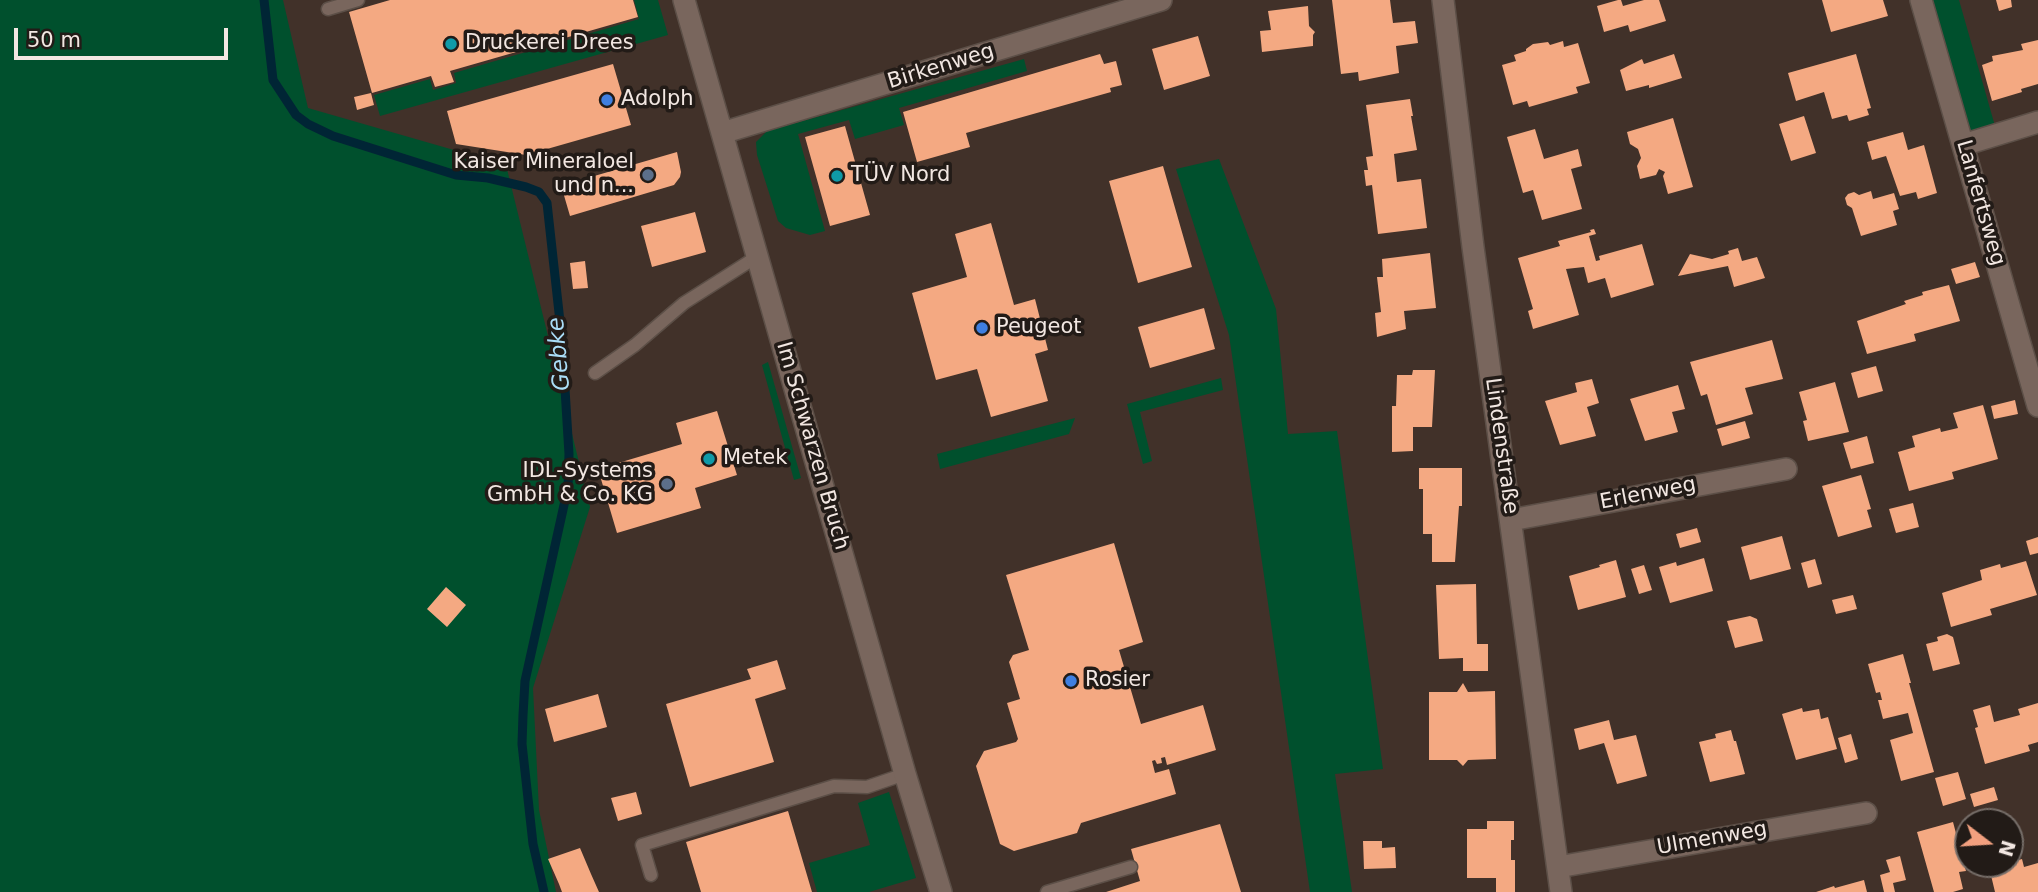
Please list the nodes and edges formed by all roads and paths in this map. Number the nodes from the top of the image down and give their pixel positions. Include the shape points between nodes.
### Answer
1 (358, 0) edge
2 (684, 0) edge
3 (1161, 0) edge
4 (1443, 0) edge
5 (1921, 0) edge
6 (328, 9) dead end
7 (2038, 122) edge
8 (722, 133) junction
9 (1963, 145) junction
10 (758, 256) junction
11 (595, 373) dead end
12 (2038, 406) edge
13 (1786, 469) dead end
14 (1511, 520) junction
15 (905, 774) junction
16 (1866, 813) dead end
17 (1131, 867) dead end
18 (1558, 867) junction
19 (650, 875) dead end
20 (941, 892) edge
21 (1047, 892) edge
22 (1561, 892) edge

1 - 6 lane
2 - 8 street, Im Schwarzen Bruch
3 - 8 street, Birkenweg
4 - 14 street, Lindenstraße
5 - 9 street, Lanfertsweg
7 - 9 street
8 - 10 street, Im Schwarzen Bruch
9 - 12 street, Lanfertsweg
10 - 11 lane via 684,303
10 - 15 street, Im Schwarzen Bruch
13 - 14 street, Erlenweg
14 - 18 street, Lindenstraße
15 - 19 lane via 867,787 834,786 642,845
15 - 20 street, Im Schwarzen Bruch
16 - 18 street, Ulmenweg
17 - 21 lane
18 - 22 street, Lindenstraße

